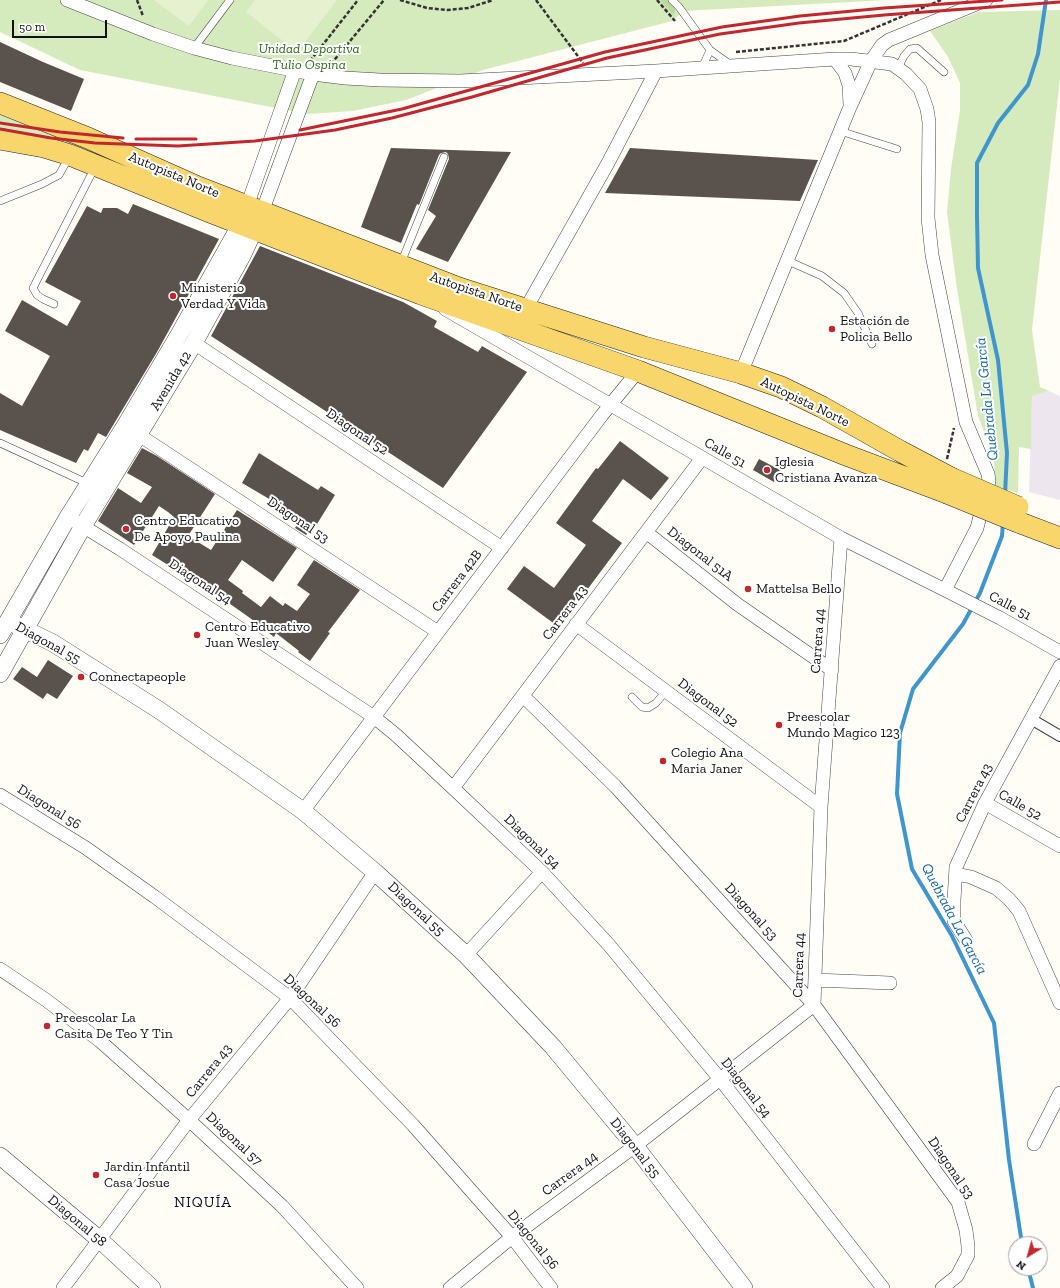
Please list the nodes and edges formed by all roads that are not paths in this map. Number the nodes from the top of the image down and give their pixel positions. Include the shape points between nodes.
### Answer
1 (67, 0) edge
2 (230, 0) edge
3 (672, 0) edge
4 (986, 0) edge
5 (194, 48) junction
6 (710, 50) junction
7 (835, 59) junction
8 (871, 61) junction
9 (731, 66) junction
10 (702, 68) junction
11 (898, 68) junction
12 (310, 69) junction
13 (295, 70) junction
14 (656, 71) junction
15 (944, 72) dead end
16 (0, 103) edge
17 (850, 107) junction
18 (840, 131) junction
19 (0, 139) edge
20 (897, 149) dead end
21 (70, 155) junction
22 (444, 157) dead end
23 (96, 166) junction
24 (0, 201) edge
25 (251, 218) junction
26 (788, 261) junction
27 (400, 265) junction
28 (421, 294) junction
29 (54, 304) dead end
30 (525, 310) junction
31 (194, 343) junction
32 (872, 344) dead end
33 (638, 371) junction
34 (741, 373) junction
35 (610, 406) junction
36 (139, 435) junction
37 (0, 443) edge
38 (702, 458) junction
39 (948, 477) junction
40 (89, 484) junction
41 (1018, 515) junction
42 (68, 517) junction
43 (1060, 523) edge
44 (83, 526) junction
45 (646, 532) junction
46 (841, 538) junction
47 (1060, 538) edge
48 (502, 548) junction
49 (945, 590) junction
50 (3, 624) edge
51 (576, 624) junction
52 (24, 629) junction
53 (438, 632) junction
54 (1060, 652) edge
55 (1060, 666) edge
56 (832, 670) junction
57 (0, 674) edge
58 (666, 691) junction
59 (523, 696) junction
60 (632, 697) dead end
61 (374, 717) junction
62 (1031, 719) junction
63 (1060, 736) edge
64 (453, 788) junction
65 (0, 795) edge
66 (985, 803) junction
67 (821, 807) junction
68 (303, 811) junction
69 (1060, 846) edge
70 (375, 872) junction
71 (542, 872) junction
72 (956, 874) junction
73 (966, 940) dead end
74 (466, 955) junction
75 (0, 969) edge
76 (815, 980) junction
77 (890, 983) dead end
78 (290, 998) junction
79 (1060, 1003) edge
80 (814, 1005) junction
81 (720, 1079) junction
82 (1060, 1093) edge
83 (189, 1120) junction
84 (1034, 1144) dead end
85 (635, 1146) junction
86 (0, 1156) edge
87 (512, 1237) junction
88 (100, 1240) junction
89 (63, 1288) edge
90 (152, 1288) edge
91 (357, 1288) edge
92 (450, 1288) edge
93 (551, 1288) edge
94 (744, 1288) edge
95 (883, 1288) edge
96 (942, 1288) edge

1 - 5 street
2 - 5 lane
3 - 6 lane
4 - 8 street via 888,40
5 - 13 street
6 - 9 lane
6 - 10 lane
7 - 8 street
7 - 9 street
7 - 17 street via 841,65 849,85
8 - 11 street via 892,64
8 - 17 street
9 - 10 street
10 - 14 street
11 - 15 lane via 910,49 917,48
11 - 49 street via 920,89 927,109 928,218 932,255 966,422 989,481 977,528
12 - 13 street
12 - 14 street via 380,80 460,82
12 - 25 street, Avenida 42
13 - 25 street, Avenida 42
14 - 30 street via 608,163
16 - 25 main road, Autopista Norte via 88,138 179,179
17 - 18 street
18 - 20 lane
18 - 26 street
19 - 21 main road, Autopista Norte via 44,147
21 - 23 main road, Autopista Norte
21 - 24 lane via 59,175
22 - 27 lane
23 - 25 main road, Autopista Norte
23 - 29 lane via 33,288 42,299
25 - 27 main road, Autopista Norte
25 - 28 main road, Autopista Norte
25 - 31 street, Avenida 42 via 242,256
25 - 40 street, Avenida 42
26 - 32 lane via 822,276 844,293 858,313
26 - 34 street
27 - 30 main road, Autopista Norte
28 - 33 main road, Autopista Norte
28 - 35 street, Calle 51
30 - 34 main road, Autopista Norte via 644,347
31 - 36 street, Avenida 42
31 - 48 street, Diagonal 52
33 - 35 street, Carrera 42B
33 - 39 main road, Autopista Norte
34 - 39 main road, Autopista Norte via 822,407
35 - 38 street, Calle 51
35 - 48 street, Carrera 42B
36 - 44 street, Avenida 42
36 - 53 street, Diagonal 53
37 - 40 lane
38 - 45 street, Carrera 43
38 - 46 street, Calle 51
39 - 41 main road, bridge
40 - 42 street, Avenida 42
41 - 43 main road
41 - 47 main road
42 - 44 street, Diagonal 54
42 - 50 street, Avenida 42
44 - 52 street, Avenida 42
44 - 61 street, Diagonal 54
45 - 51 street, Carrera 43
45 - 56 street, Diagonal 51A via 737,604
46 - 49 street, Calle 51
46 - 56 street, Carrera 44
48 - 53 street, Carrera 42B
49 - 54 street, Calle 51
50 - 52 street, Diagonal 55
51 - 58 street, Diagonal 52
51 - 59 street, Carrera 43
52 - 57 street, Avenida 42
52 - 68 street, Diagonal 55 via 53,644 159,710
53 - 61 street, Carrera 42B
55 - 62 street, Carrera 43
56 - 67 street, Carrera 44
58 - 60 lane via 648,708 642,707
58 - 67 street, Diagonal 52
59 - 64 street, Carrera 43
59 - 80 street, Diagonal 53 via 615,786
61 - 64 street, Diagonal 54
61 - 68 street, Carrera 42B
62 - 63 street
62 - 66 street, Carrera 43
64 - 71 street, Diagonal 54
65 - 78 street, Diagonal 56 via 86,848
66 - 69 street, Calle 52
66 - 72 street, Carrera 43 via 956,867
67 - 76 street, Carrera 44
68 - 70 street, Diagonal 55
70 - 74 street, Diagonal 55
70 - 78 street, Carrera 43
71 - 74 street
71 - 81 street, Diagonal 54 via 609,945
72 - 73 street, Carrera 43 via 954,921
72 - 79 street via 971,877 996,888 1019,911
74 - 85 street, Diagonal 55 via 553,1047
75 - 83 street, Diagonal 57 via 100,1041
76 - 77 street
76 - 80 street, Carrera 44
78 - 83 street, Carrera 43
78 - 87 street, Diagonal 56 via 413,1125
80 - 81 street, Carrera 44
80 - 96 street, Diagonal 53 via 958,1202 966,1230 968,1255 957,1276
81 - 85 street, Carrera 44
81 - 95 street, Diagonal 54
82 - 84 street
83 - 88 street, Carrera 43
83 - 91 street, Diagonal 57 via 282,1206
85 - 87 street, Carrera 44
85 - 94 street, Diagonal 55
86 - 88 street, Diagonal 58
87 - 92 street, Carrera 44
87 - 93 street, Diagonal 56
88 - 89 street, Carrera 43
88 - 90 street, Diagonal 58

